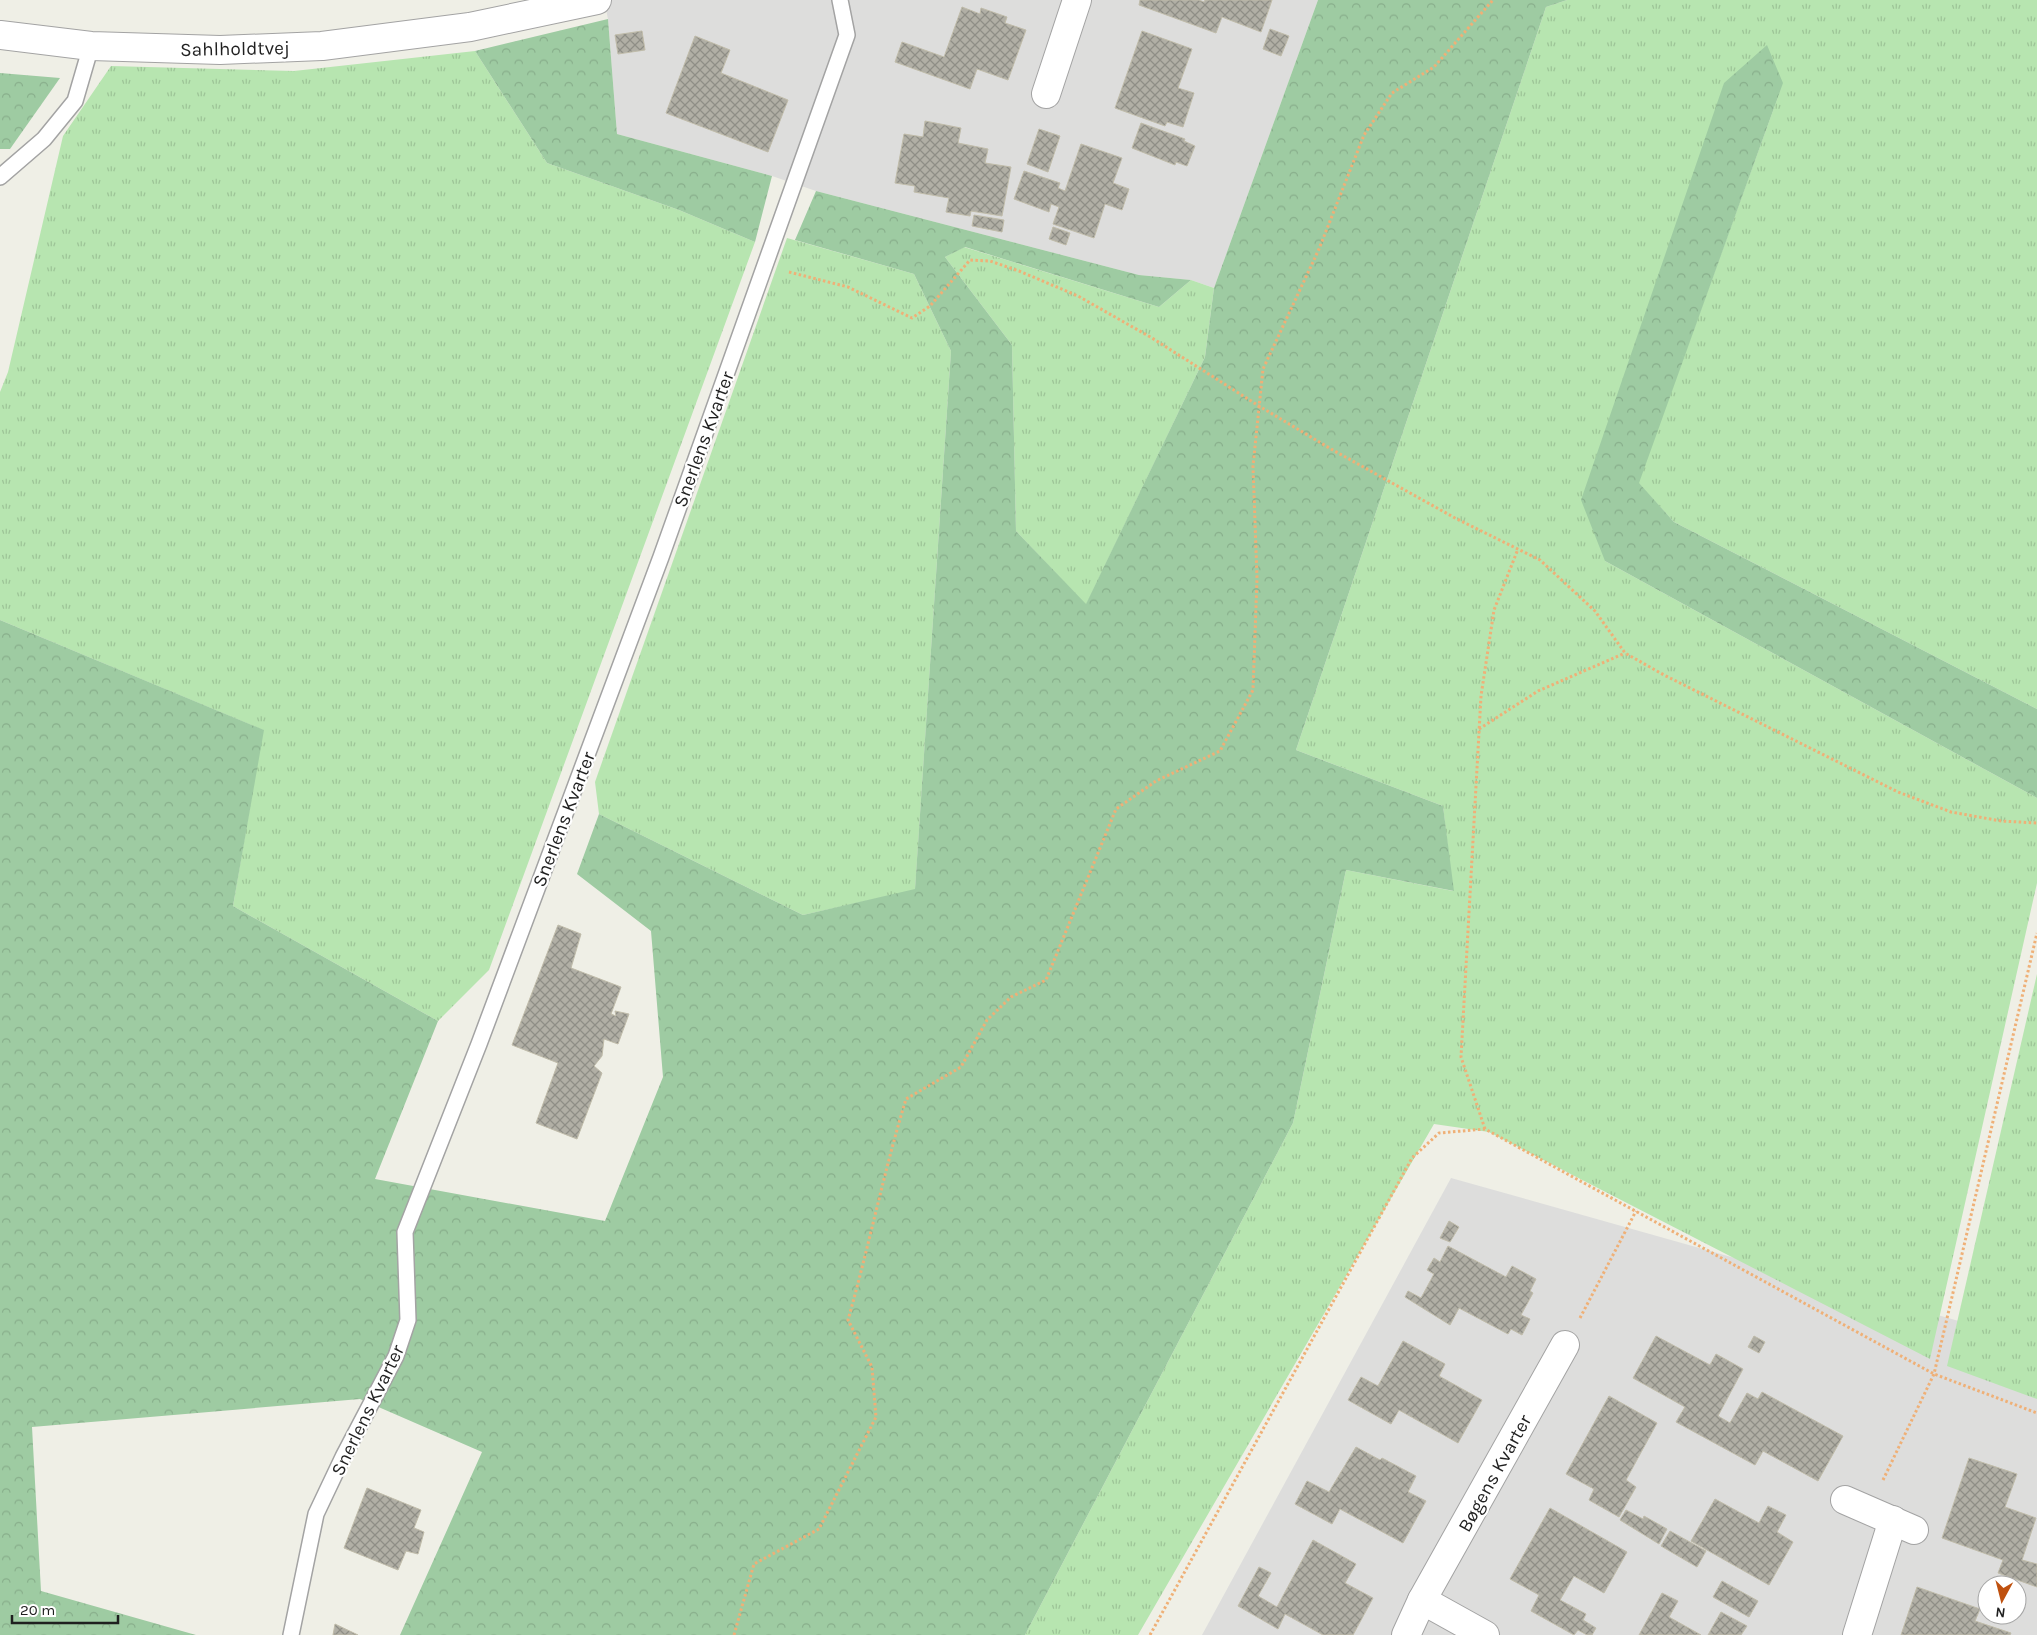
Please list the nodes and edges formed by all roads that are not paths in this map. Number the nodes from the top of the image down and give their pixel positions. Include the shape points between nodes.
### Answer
1 (596, 0) edge
2 (840, 0) edge
3 (1077, 0) edge
4 (0, 35) edge
5 (91, 46) junction
6 (1046, 94) dead end
7 (0, 177) edge
8 (1565, 1345) road end
9 (1880, 1515) road end
10 (1422, 1600) junction
11 (291, 1635) edge
12 (1406, 1635) edge
13 (1485, 1635) edge
14 (1857, 1635) edge

1 - 5 street, Sahlholdtvej via 470,27 322,46 220,50
2 - 11 lane, Snerlens Kvarter via 847,35 661,557 405,1232 408,1320 396,1356 316,1514
3 - 6 street
4 - 5 street, Sahlholdtvej
5 - 7 lane via 75,101 44,139
8 - 10 street, Bøgens Kvarter
9 - 14 street
10 - 12 street, Bøgens Kvarter
10 - 13 street

